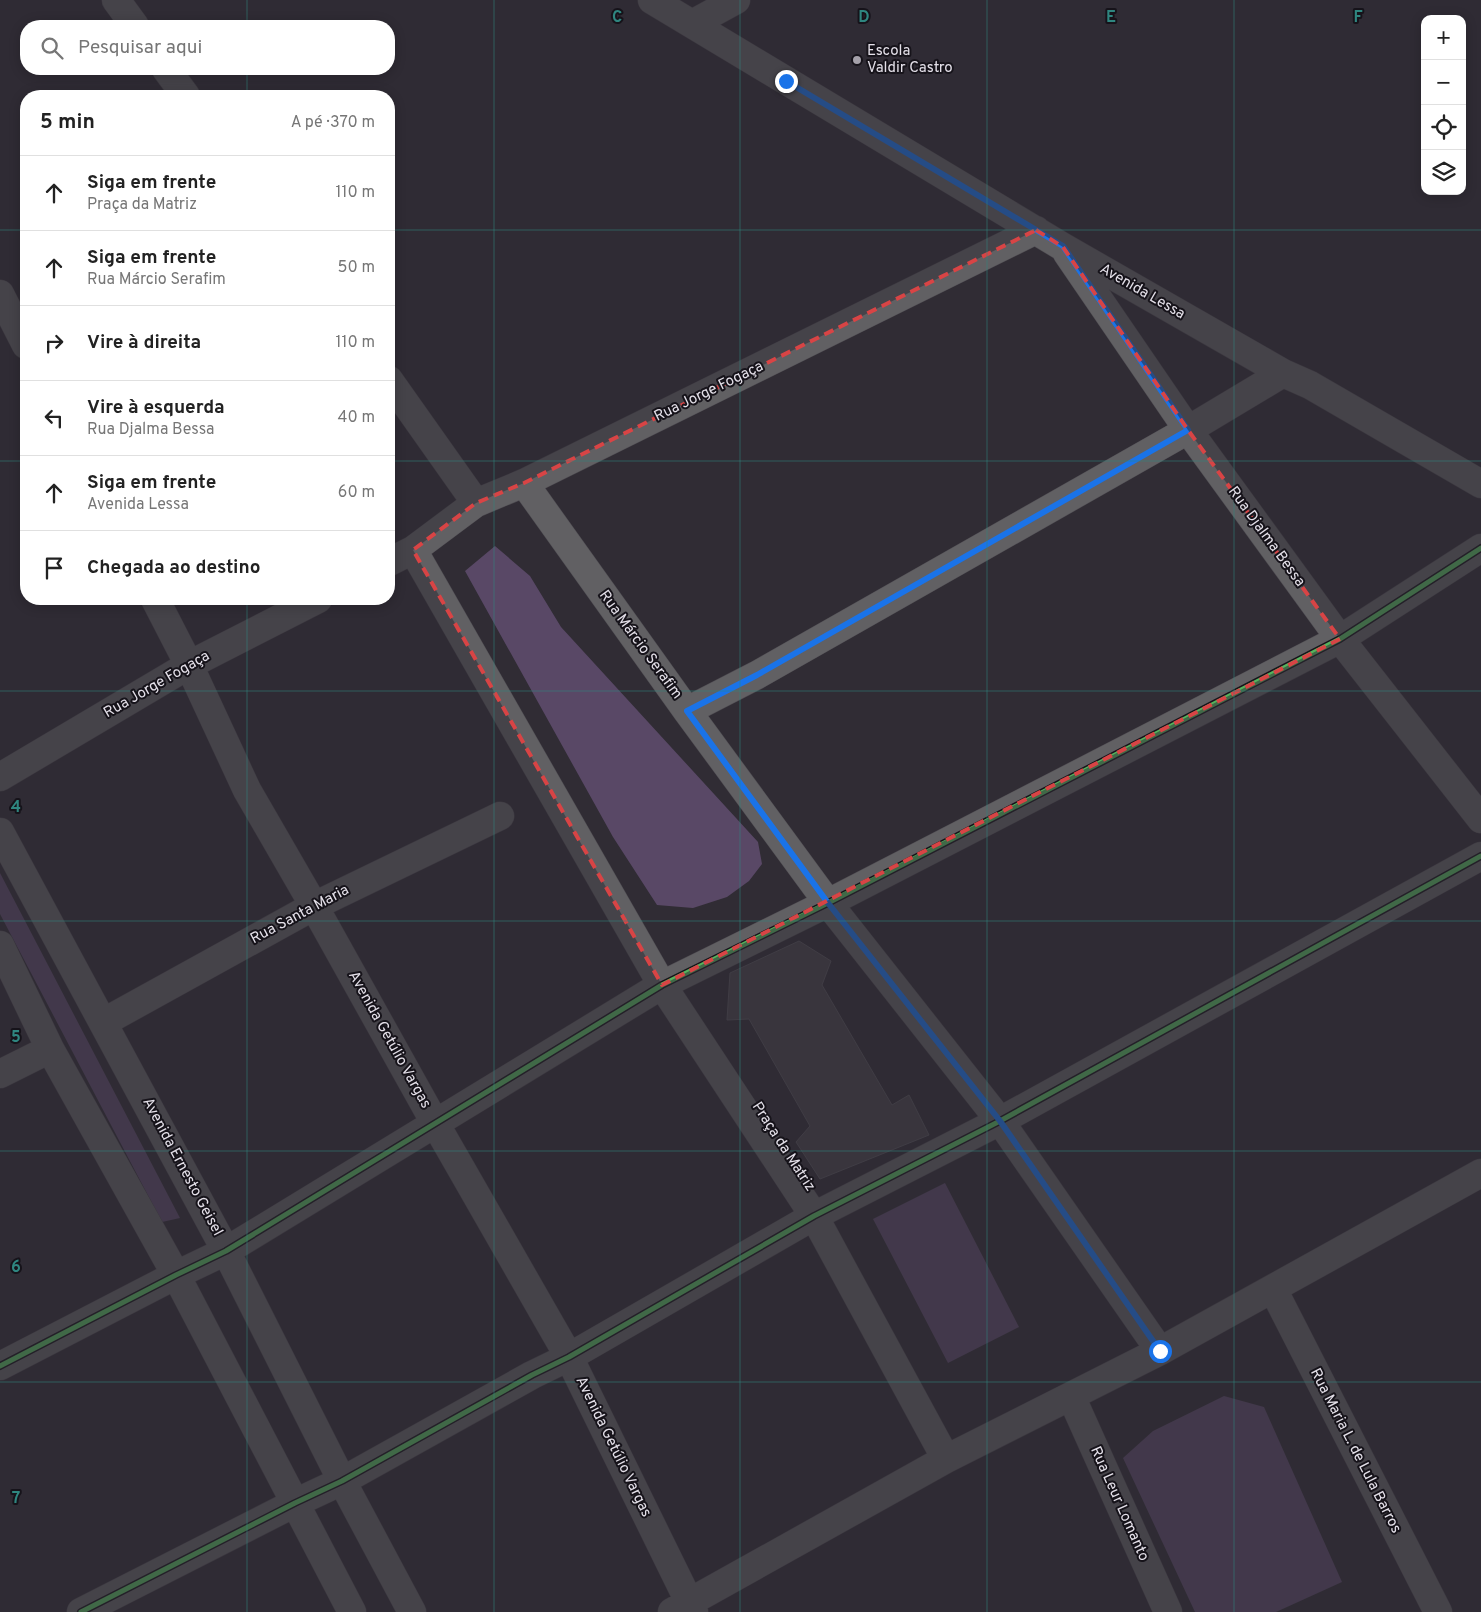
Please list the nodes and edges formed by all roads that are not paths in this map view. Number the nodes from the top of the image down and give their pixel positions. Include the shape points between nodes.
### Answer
1 (116, 0) edge
2 (652, 0) edge
3 (736, 0) edge
4 (131, 20) edge
5 (692, 24) junction
6 (170, 75) edge
7 (182, 90) edge
8 (1036, 230) junction
9 (1063, 246) junction
10 (0, 294) edge
11 (20, 333) edge
12 (1283, 373) junction
13 (395, 388) edge
14 (1188, 430) junction
15 (524, 483) junction
16 (1481, 484) edge
17 (476, 503) junction
18 (1481, 548) edge
19 (413, 550) junction
20 (395, 559) edge
21 (158, 605) edge
22 (306, 605) edge
23 (1340, 639) junction
24 (189, 665) junction
25 (687, 711) junction
26 (0, 777) edge
27 (500, 816) dead end
28 (1481, 819) edge
29 (0, 832) edge
30 (1481, 856) edge
31 (828, 903) junction
32 (314, 906) junction
33 (0, 945) edge
34 (662, 985) junction
35 (104, 1022) junction
36 (50, 1049) junction
37 (0, 1074) edge
38 (1000, 1121) junction
39 (435, 1123) junction
40 (1481, 1174) edge
41 (814, 1216) junction
42 (226, 1251) junction
43 (176, 1275) junction
44 (1273, 1289) junction
45 (1160, 1351) junction
46 (569, 1358) junction
47 (0, 1366) edge
48 (1071, 1396) junction
49 (946, 1459) junction
50 (342, 1481) junction
51 (295, 1503) junction
52 (685, 1609) edge
53 (81, 1612) edge
54 (352, 1612) edge
55 (412, 1612) edge
56 (1168, 1612) edge
57 (1438, 1612) edge

1 - 4 street
2 - 5 street, Avenida Lessa
3 - 5 street
5 - 8 street, Avenida Lessa
6 - 7 street
8 - 9 street, Avenida Lessa
8 - 15 street, Rua Jorge Fogaça
9 - 12 street, Avenida Lessa
9 - 14 street, Rua Djalma Bessa
10 - 11 street
12 - 14 street
12 - 16 street, Avenida Lessa via 1310,385
13 - 17 street
14 - 23 street, Rua Djalma Bessa
14 - 25 street via 757,675
15 - 17 street, Rua Jorge Fogaça
15 - 25 street, Rua Márcio Serafim
17 - 19 street, Rua Jorge Fogaça
18 - 23 street
19 - 20 street, Rua Jorge Fogaça
19 - 34 street
21 - 24 street, Avenida Getúlio Vargas
22 - 24 street, Rua Jorge Fogaça
23 - 28 street, Rua Djalma Bessa
23 - 31 street
24 - 26 street, Rua Jorge Fogaça
24 - 32 street, Avenida Getúlio Vargas via 247,790
25 - 31 street, Rua Márcio Serafim
27 - 32 street, Rua Santa Maria
29 - 35 street, Avenida Ernesto Geisel
30 - 38 street
31 - 34 street
31 - 38 street
32 - 35 street, Rua Santa Maria
32 - 39 street, Avenida Getúlio Vargas
33 - 36 street
34 - 39 street
34 - 41 street, Praça da Matriz
35 - 42 street, Avenida Ernesto Geisel
36 - 37 street
36 - 43 street
38 - 41 street
38 - 45 street
39 - 42 street
39 - 46 street, Avenida Getúlio Vargas
40 - 44 street
41 - 46 street
41 - 49 street, Praça da Matriz
42 - 43 street
42 - 50 street, Avenida Ernesto Geisel
43 - 47 street
43 - 51 street
44 - 45 street
44 - 57 street, Rua Maria L. de Lula Barros
45 - 48 street
46 - 50 street via 532,1375
46 - 52 street, Avenida Getúlio Vargas
48 - 49 street
48 - 56 street, Rua Leur Lomanto
49 - 52 street
50 - 51 street
50 - 55 street, Avenida Ernesto Geisel
51 - 53 street
51 - 54 street

